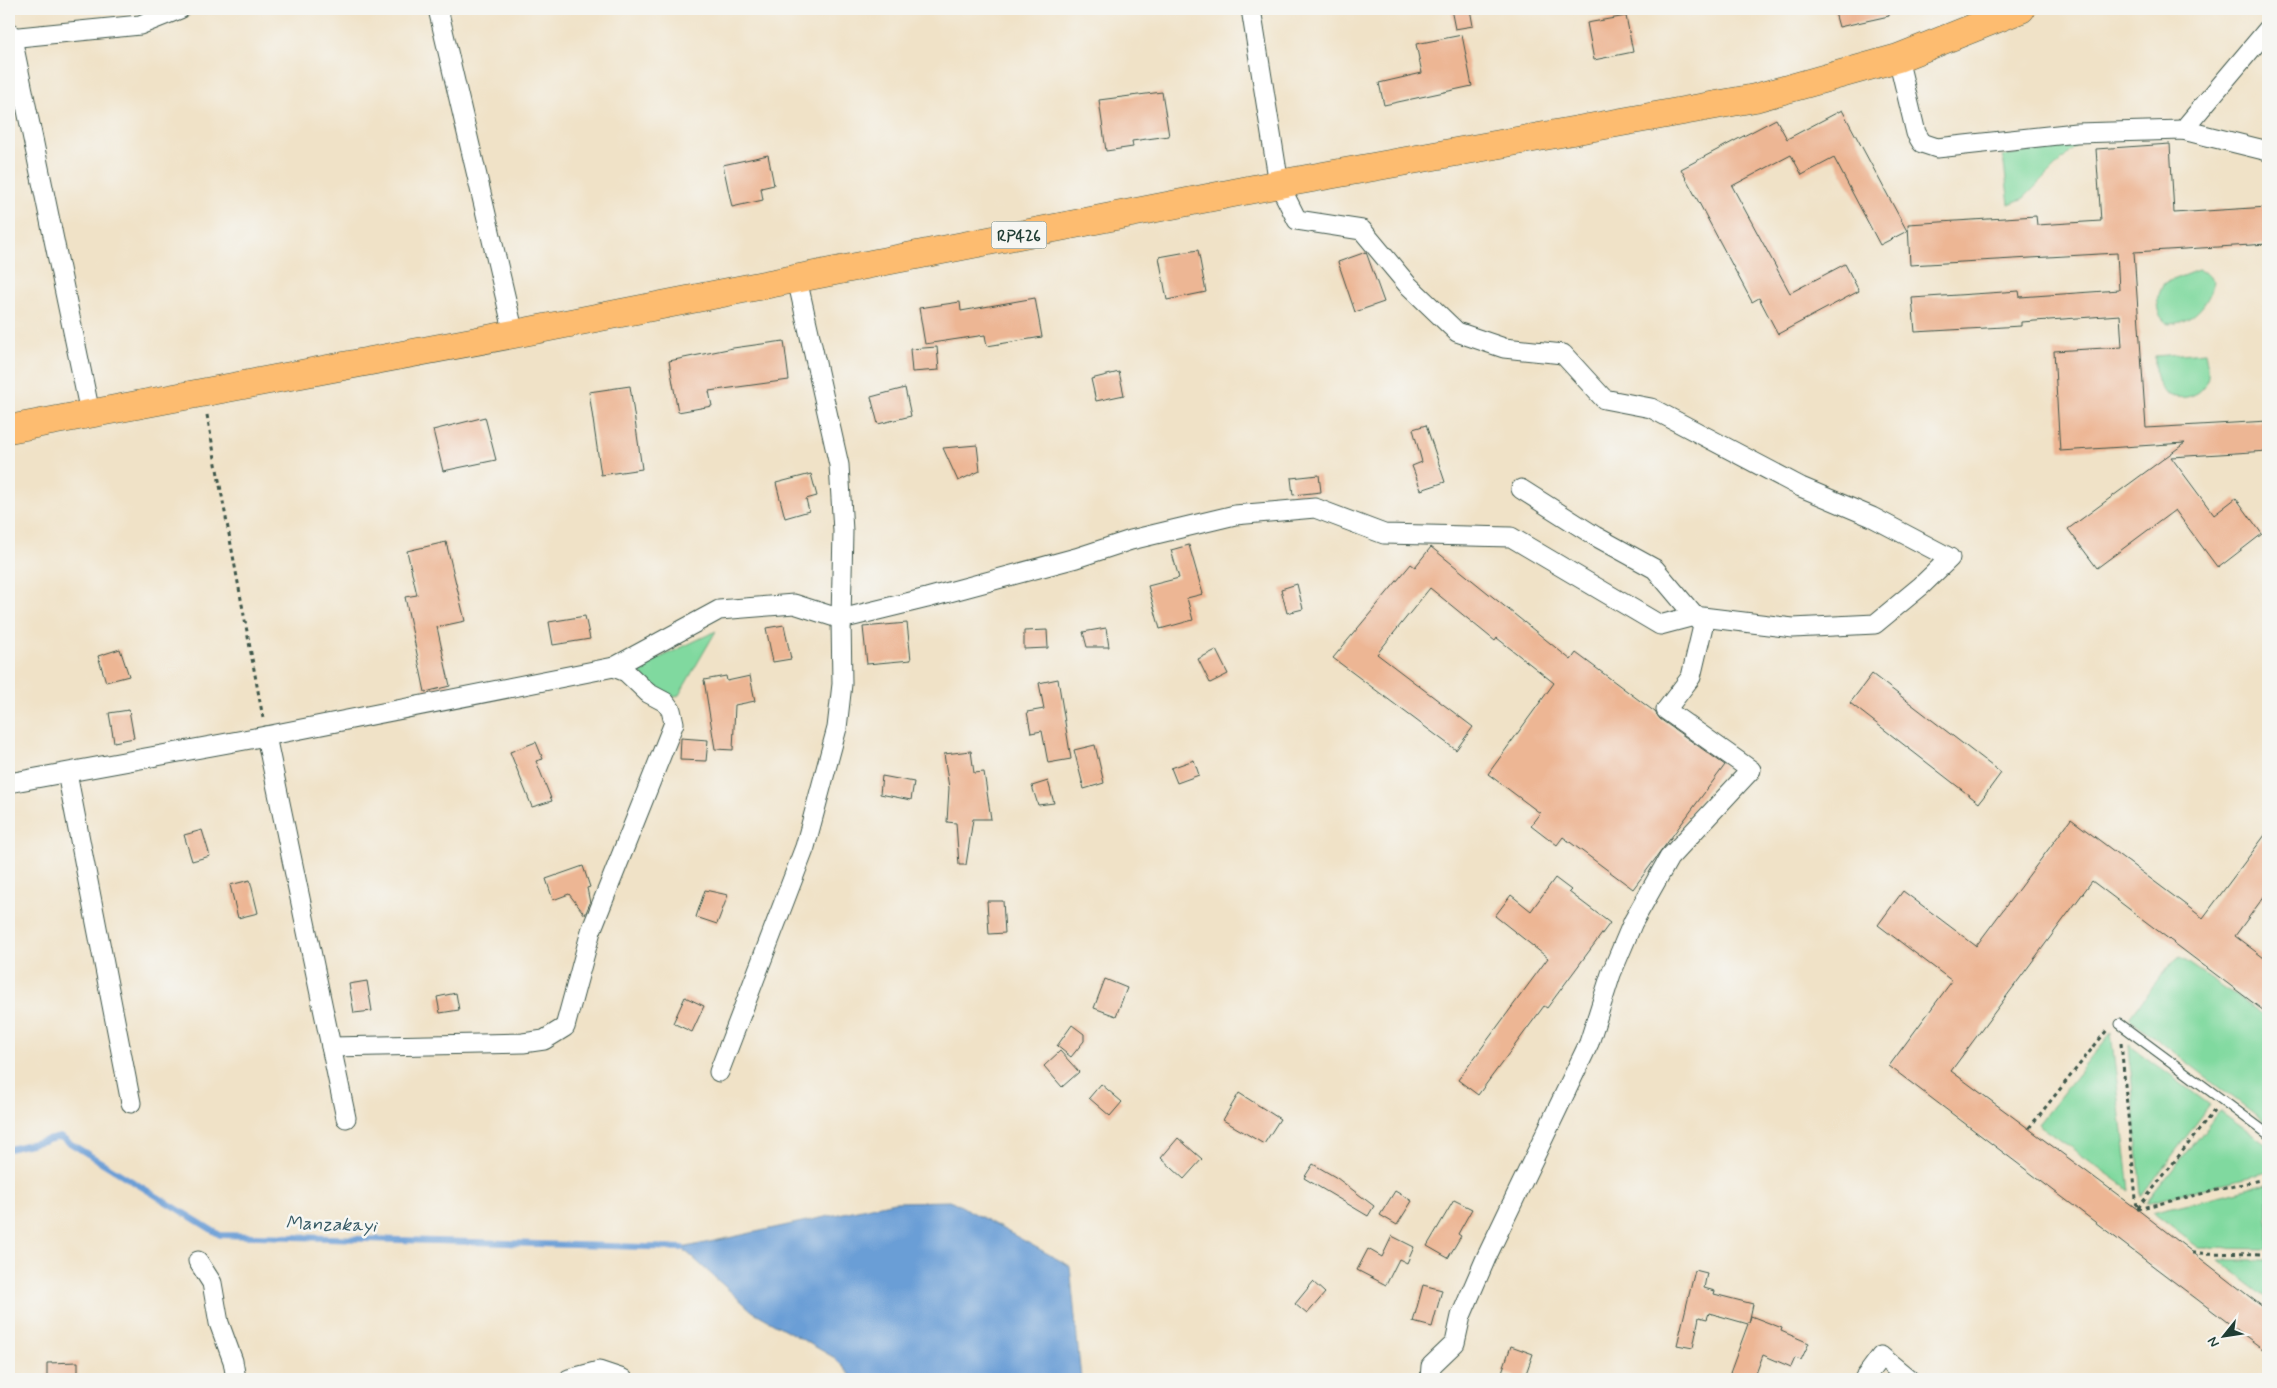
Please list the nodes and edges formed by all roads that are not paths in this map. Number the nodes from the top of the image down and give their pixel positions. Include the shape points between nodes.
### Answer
1 (180, 9) edge
2 (438, 9) edge
3 (1252, 9) edge
4 (2018, 9) edge
5 (2268, 29) edge
6 (10, 36) edge
7 (1898, 58) junction
8 (2183, 130) junction
9 (2268, 151) edge
10 (1279, 184) junction
11 (797, 279) junction
12 (514, 334) junction
13 (90, 413) junction
14 (9, 428) edge
15 (1521, 489) dead end
16 (1694, 616) junction
17 (841, 619) junction
18 (614, 667) junction
19 (266, 736) junction
20 (67, 773) junction
21 (9, 783) edge
22 (2120, 1024) road end
23 (332, 1047) junction
24 (720, 1072) dead end
25 (131, 1103) dead end
26 (346, 1118) dead end
27 (2268, 1134) edge
28 (198, 1260) dead end
29 (236, 1379) edge
30 (569, 1379) edge
31 (622, 1379) edge
32 (1430, 1379) edge
33 (1864, 1379) edge
34 (1909, 1379) edge

1 - 6 street via 140,25
2 - 12 street
3 - 10 street
4 - 7 main road, RP426
5 - 8 street
6 - 13 street
7 - 8 street via 1916,133 1922,143 1938,148 2076,133
7 - 10 main road, RP426 via 1754,98
8 - 9 street
10 - 11 main road, RP426
10 - 16 street via 1297,220 1362,230 1407,284 1457,332 1504,348 1563,354 1604,399 1651,408 1950,558 1875,624 1792,628
11 - 12 main road, RP426
11 - 17 street via 839,465 843,531
12 - 13 main road, RP426
13 - 14 main road, RP426
15 - 16 street via 1655,569
16 - 17 street via 1660,625 1511,538 1384,534 1315,508 1235,515
16 - 32 street via 1703,626 1691,677 1666,710 1751,770 1669,858 1633,922 1611,974 1589,1043 1486,1258 1461,1316 1455,1343 1431,1366
17 - 18 street via 794,604 718,610
17 - 24 street via 842,684 837,728 805,847
18 - 19 street
18 - 23 street via 626,672 648,693 664,702 671,710 674,723 591,931 565,1027 544,1040 523,1043
19 - 20 street
19 - 23 street
20 - 21 street
20 - 25 street
22 - 27 lane
23 - 26 street
28 - 29 street via 212,1283 219,1323 233,1360
30 - 31 street via 599,1371
33 - 34 street via 1880,1356

